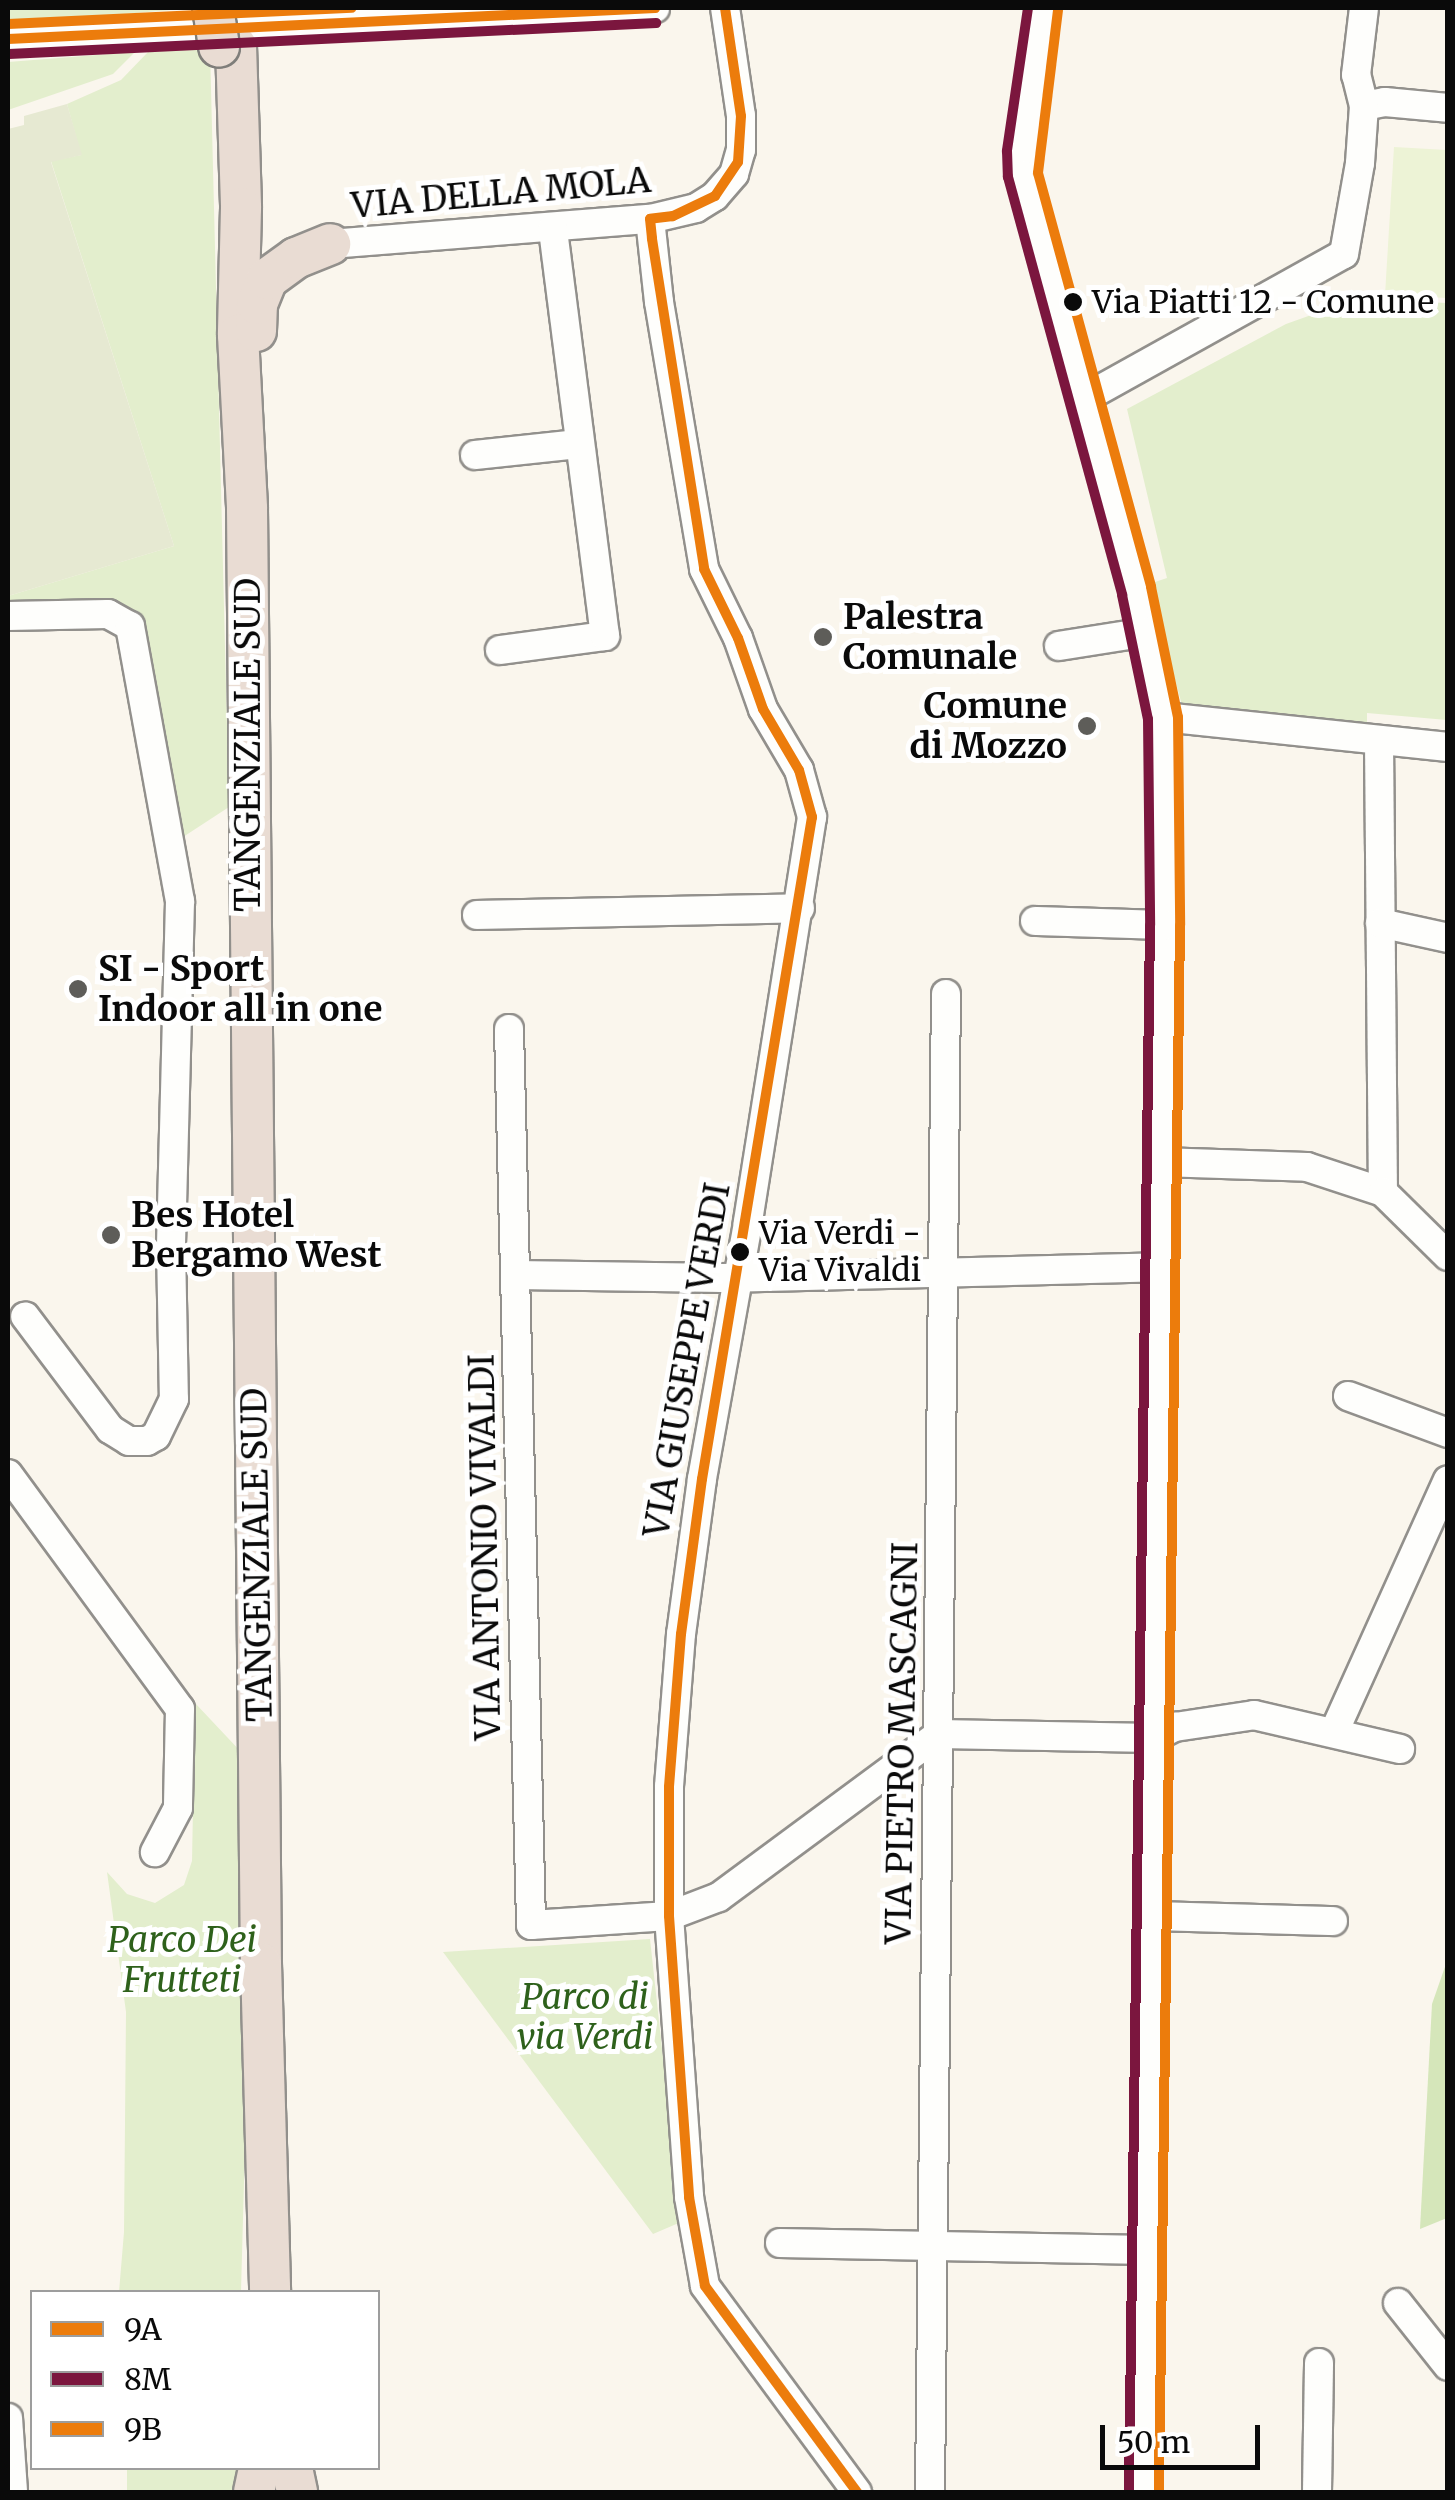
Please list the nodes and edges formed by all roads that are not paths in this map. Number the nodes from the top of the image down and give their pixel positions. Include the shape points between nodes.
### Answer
1 (213, 8) edge
2 (656, 8) edge
3 (725, 8) edge
4 (1043, 8) edge
5 (1364, 8) edge
6 (598, 10) edge
7 (230, 34) edge
8 (8, 39) edge
9 (1364, 106) junction
10 (1448, 108) edge
11 (241, 208) junction
12 (650, 219) junction
13 (553, 228) junction
14 (330, 244) junction
15 (238, 335) junction
16 (1085, 398) junction
17 (578, 444) junction
18 (476, 455) dead end
19 (247, 509) junction
20 (8, 616) edge
21 (1148, 632) junction
22 (1058, 646) dead end
23 (500, 650) dead end
24 (1163, 717) junction
25 (1379, 740) junction
26 (1448, 747) edge
27 (800, 908) junction
28 (477, 916) dead end
29 (1035, 920) dead end
30 (1165, 924) junction
31 (1380, 924) junction
32 (1448, 938) edge
33 (946, 994) dead end
34 (509, 1028) dead end
35 (1160, 1162) junction
36 (1384, 1192) junction
37 (1448, 1256) edge
38 (1159, 1267) junction
39 (946, 1272) junction
40 (516, 1275) junction
41 (738, 1277) junction
42 (26, 1316) dead end
43 (1348, 1396) dead end
44 (1448, 1432) edge
45 (8, 1474) edge
46 (1448, 1480) edge
47 (1335, 1730) junction
48 (939, 1734) junction
49 (1153, 1738) junction
50 (1400, 1748) dead end
51 (155, 1852) dead end
52 (668, 1916) junction
53 (1151, 1916) junction
54 (1334, 1920) dead end
55 (260, 1964) junction
56 (780, 2243) dead end
57 (933, 2246) junction
58 (1147, 2250) junction
59 (252, 2290) edge
60 (270, 2290) edge
61 (1398, 2304) dead end
62 (1319, 2364) dead end
63 (1448, 2366) edge
64 (8, 2418) edge
65 (14, 2492) edge
66 (857, 2492) edge
67 (930, 2492) edge
68 (1144, 2492) edge
69 (1317, 2492) edge

1 - 7 highway, bridge
2 - 6 street
3 - 12 street, VIA DELLA MOLA via 741,116 738,162 715,196
4 - 16 street via 1023,175
5 - 9 street via 1356,74
6 - 8 street
7 - 11 highway, TANGENZIALE SUD
7 - 15 highway via 224,187
9 - 10 street
9 - 16 street via 1350,238 1338,261
11 - 14 highway via 283,238
11 - 15 highway, TANGENZIALE SUD
12 - 13 street, VIA DELLA MOLA
12 - 27 street, VIA GIUSEPPE VERDI via 704,569 810,801
13 - 14 street, VIA DELLA MOLA
13 - 17 street
14 - 19 highway via 277,269 260,291
15 - 19 highway, TANGENZIALE SUD
16 - 21 street
17 - 18 street
17 - 23 street via 605,636
19 - 55 highway, TANGENZIALE SUD
20 - 42 street via 108,614 130,626 180,901 174,1399 156,1436 129,1440 110,1429
21 - 22 street
21 - 24 street
24 - 25 street
24 - 30 street
25 - 26 street
25 - 31 street
27 - 28 street
27 - 41 street, VIA GIUSEPPE VERDI
29 - 30 street
30 - 35 street
31 - 32 street
31 - 36 street
33 - 39 street, VIA PIETRO MASCAGNI
34 - 40 street, VIA ANTONIO VIVALDI
35 - 36 street via 1308,1168
35 - 38 street
36 - 37 street
38 - 39 street
38 - 49 street
39 - 41 street
39 - 48 street, VIA PIETRO MASCAGNI
40 - 41 street
40 - 52 street, VIA ANTONIO VIVALDI via 531,1925
41 - 52 street, VIA GIUSEPPE VERDI via 682,1634 669,1787
43 - 44 street
45 - 51 street via 180,1709 178,1808
46 - 47 street
47 - 49 street via 1254,1715
47 - 50 street
48 - 49 street
48 - 52 street via 719,1897
48 - 57 street, VIA PIETRO MASCAGNI
49 - 53 street
52 - 66 street, VIA GIUSEPPE VERDI via 689,2196 705,2286
53 - 54 street
53 - 58 street
55 - 59 highway via 252,2068
55 - 60 highway
56 - 57 street
57 - 58 street
57 - 67 street, VIA PIETRO MASCAGNI
58 - 68 street
61 - 63 street
62 - 69 street
64 - 65 street

